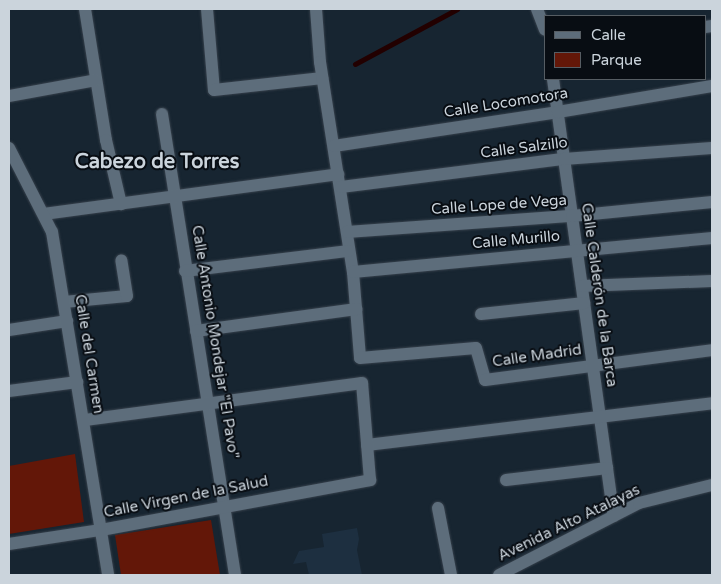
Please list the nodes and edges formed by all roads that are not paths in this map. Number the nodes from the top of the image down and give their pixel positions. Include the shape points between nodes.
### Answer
1 (85, 9) edge
2 (207, 9) edge
3 (316, 9) edge
4 (537, 9) edge
5 (544, 27) edge
6 (225, 60) dead end
7 (212, 61) junction
8 (322, 78) junction
9 (96, 80) junction
10 (553, 80) edge
11 (712, 86) edge
12 (9, 96) edge
13 (558, 112) junction
14 (162, 114) dead end
15 (334, 146) junction
16 (9, 148) edge
17 (712, 148) edge
18 (564, 159) junction
19 (340, 180) junction
20 (176, 195) junction
21 (712, 202) edge
22 (121, 204) junction
23 (44, 214) junction
24 (572, 216) junction
25 (347, 232) junction
26 (712, 238) edge
27 (349, 251) junction
28 (577, 251) junction
29 (121, 260) dead end
30 (185, 271) junction
31 (353, 272) junction
32 (712, 281) edge
33 (582, 286) junction
34 (64, 302) junction
35 (584, 303) junction
36 (356, 309) junction
37 (480, 314) dead end
38 (67, 321) junction
39 (9, 330) edge
40 (196, 332) junction
41 (712, 350) edge
42 (593, 365) junction
43 (77, 382) junction
44 (9, 391) edge
45 (712, 402) edge
46 (209, 404) junction
47 (600, 416) junction
48 (83, 420) junction
49 (367, 445) junction
50 (607, 468) junction
51 (506, 480) dead end
52 (712, 485) edge
53 (224, 506) junction
54 (438, 508) dead end
55 (614, 516) junction
56 (101, 530) junction
57 (9, 544) edge
58 (108, 575) edge
59 (236, 575) edge
60 (451, 575) edge
61 (503, 575) edge

1 - 9 street
2 - 7 street
3 - 8 street via 314,51
4 - 5 street
6 - 7 street
7 - 8 street via 214,90
8 - 15 street
9 - 12 street
9 - 22 street
10 - 13 street, Calle Calderón de la Barca
11 - 13 street, Calle Locomotora
13 - 15 street, Calle Locomotora
13 - 18 street, Calle Calderón de la Barca
14 - 20 street, Calle Antonio Mondejar "El Pavo"
15 - 19 street
16 - 23 street, Calle del Carmen
17 - 18 street, Calle Salzillo
18 - 19 street, Calle Salzillo
18 - 24 street, Calle Calderón de la Barca
19 - 20 street, Calle Salzillo
19 - 25 street
20 - 22 street, Calle Salzillo
20 - 30 street, Calle Antonio Mondejar "El Pavo"
21 - 24 street, Calle Lope de Vega
22 - 23 street, Calle Salzillo
23 - 34 street, Calle del Carmen via 52,232
24 - 25 street, Calle Lope de Vega
24 - 28 street, Calle Calderón de la Barca
25 - 27 street
26 - 28 street, Calle Murillo
27 - 30 street
27 - 31 street
28 - 31 street, Calle Murillo
28 - 33 street, Calle Calderón de la Barca
29 - 34 street via 127,296
30 - 40 street, Calle Antonio Mondejar "El Pavo"
31 - 36 street
32 - 33 street
33 - 35 street, Calle Calderón de la Barca
34 - 38 street, Calle del Carmen
35 - 37 street
35 - 42 street, Calle Calderón de la Barca
36 - 40 street
36 - 42 street, Calle Madrid via 360,358 476,348 485,380
38 - 39 street
38 - 43 street, Calle del Carmen
40 - 46 street, Calle Antonio Mondejar "El Pavo"
41 - 42 street, Calle Madrid
42 - 47 street, Calle Calderón de la Barca
43 - 44 street
43 - 48 street, Calle del Carmen
45 - 47 street
46 - 48 street
46 - 49 street via 362,383
46 - 53 street, Calle Antonio Mondejar "El Pavo"
47 - 49 street
47 - 50 street, Calle Calderón de la Barca
48 - 56 street, Calle del Carmen
49 - 53 street, Calle Virgen de la Salud via 370,480
50 - 51 street
50 - 55 street, Calle Calderón de la Barca
52 - 55 street, Avenida Alto Atalayas via 639,503
53 - 56 street, Calle Virgen de la Salud
53 - 59 street, Calle Antonio Mondejar "El Pavo"
54 - 60 street
55 - 61 street, Avenida Alto Atalayas
56 - 57 street, Calle Virgen de la Salud
56 - 58 street, Calle del Carmen

